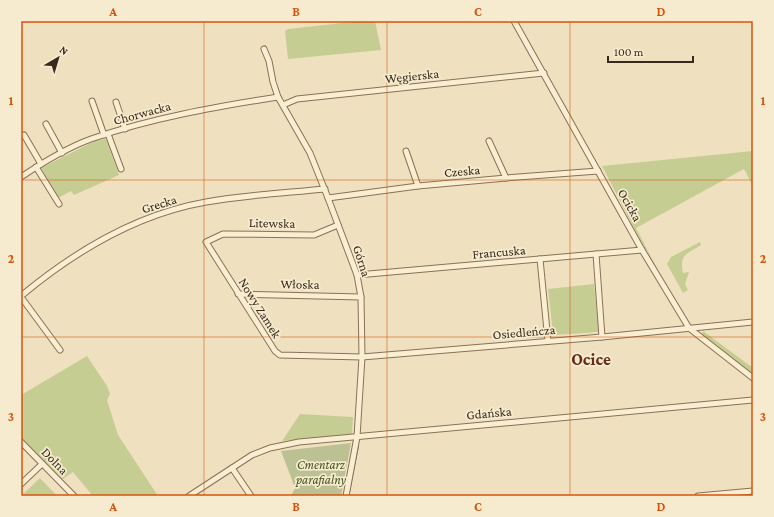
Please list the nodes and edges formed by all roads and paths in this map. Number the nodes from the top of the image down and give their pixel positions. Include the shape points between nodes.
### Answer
1 (514, 21) edge
2 (264, 49) dead end
3 (544, 72) junction
4 (278, 97) junction
5 (92, 101) dead end
6 (116, 102) dead end
7 (283, 105) junction
8 (46, 124) dead end
9 (125, 129) junction
10 (24, 135) dead end
11 (106, 135) junction
12 (488, 142) dead end
13 (406, 151) dead end
14 (62, 153) junction
15 (41, 164) junction
16 (36, 167) junction
17 (120, 169) dead end
18 (598, 171) junction
19 (22, 176) edge
20 (506, 178) junction
21 (418, 186) junction
22 (324, 189) junction
23 (328, 198) junction
24 (59, 204) dead end
25 (338, 225) junction
26 (206, 242) joint
27 (642, 250) junction
28 (596, 254) junction
29 (540, 259) junction
30 (357, 275) junction
31 (238, 294) junction
32 (21, 297) edge
33 (361, 297) junction
34 (753, 322) edge
35 (689, 328) junction
36 (602, 337) junction
37 (548, 341) junction
38 (60, 350) dead end
39 (362, 357) junction
40 (753, 378) edge
41 (753, 400) edge
42 (357, 437) junction
43 (21, 442) edge
44 (42, 464) junction
45 (232, 468) junction
46 (21, 484) edge
47 (753, 491) edge
48 (74, 496) edge
49 (189, 496) edge
50 (251, 496) edge
51 (346, 496) edge
52 (698, 496) edge

1 - 3 street, Ocicka
2 - 4 street, Górna
3 - 7 street, Węgierska via 297,99
3 - 18 street, Ocicka
4 - 7 street, Górna
4 - 9 street, Chorwacka via 199,110
5 - 11 street
6 - 9 street
7 - 22 street, Górna via 310,153
8 - 14 street
9 - 11 street, Chorwacka
10 - 15 street
11 - 14 street, Chorwacka via 90,139
11 - 17 street
12 - 20 street
13 - 21 street
14 - 15 street, Chorwacka
15 - 16 street, Chorwacka
16 - 19 street, Chorwacka
16 - 24 street
18 - 20 street, Czeska
18 - 27 street, Ocicka
20 - 21 street, Czeska
21 - 23 street, Czeska
22 - 23 street, Górna
22 - 32 street, Grecka via 205,202 148,218 98,241 53,271
23 - 25 street, Górna
25 - 26 street, Litewska via 314,235 223,234
25 - 30 street, Górna
26 - 31 street, Nowy Zamek
27 - 28 street, Francuska
27 - 35 street, Ocicka
28 - 29 street, Francuska
28 - 36 street
29 - 30 street, Francuska
29 - 37 street
30 - 33 street, Górna
31 - 33 street, Włoska
31 - 39 street, Nowy Zamek via 275,352 280,355
32 - 38 street
33 - 39 street, Górna
34 - 35 street, Osiedleńcza
35 - 36 street, Osiedleńcza
35 - 40 street, Ocicka
36 - 37 street, Osiedleńcza
37 - 39 street, Osiedleńcza
39 - 42 street, Górna
41 - 42 street, Gdańska
42 - 45 street, Gdańska via 299,442 270,448 246,458
42 - 51 street, Górna
43 - 44 street, Dolna
44 - 46 street
44 - 48 street, Dolna
45 - 49 street, Gdańska
45 - 50 street
47 - 52 street

